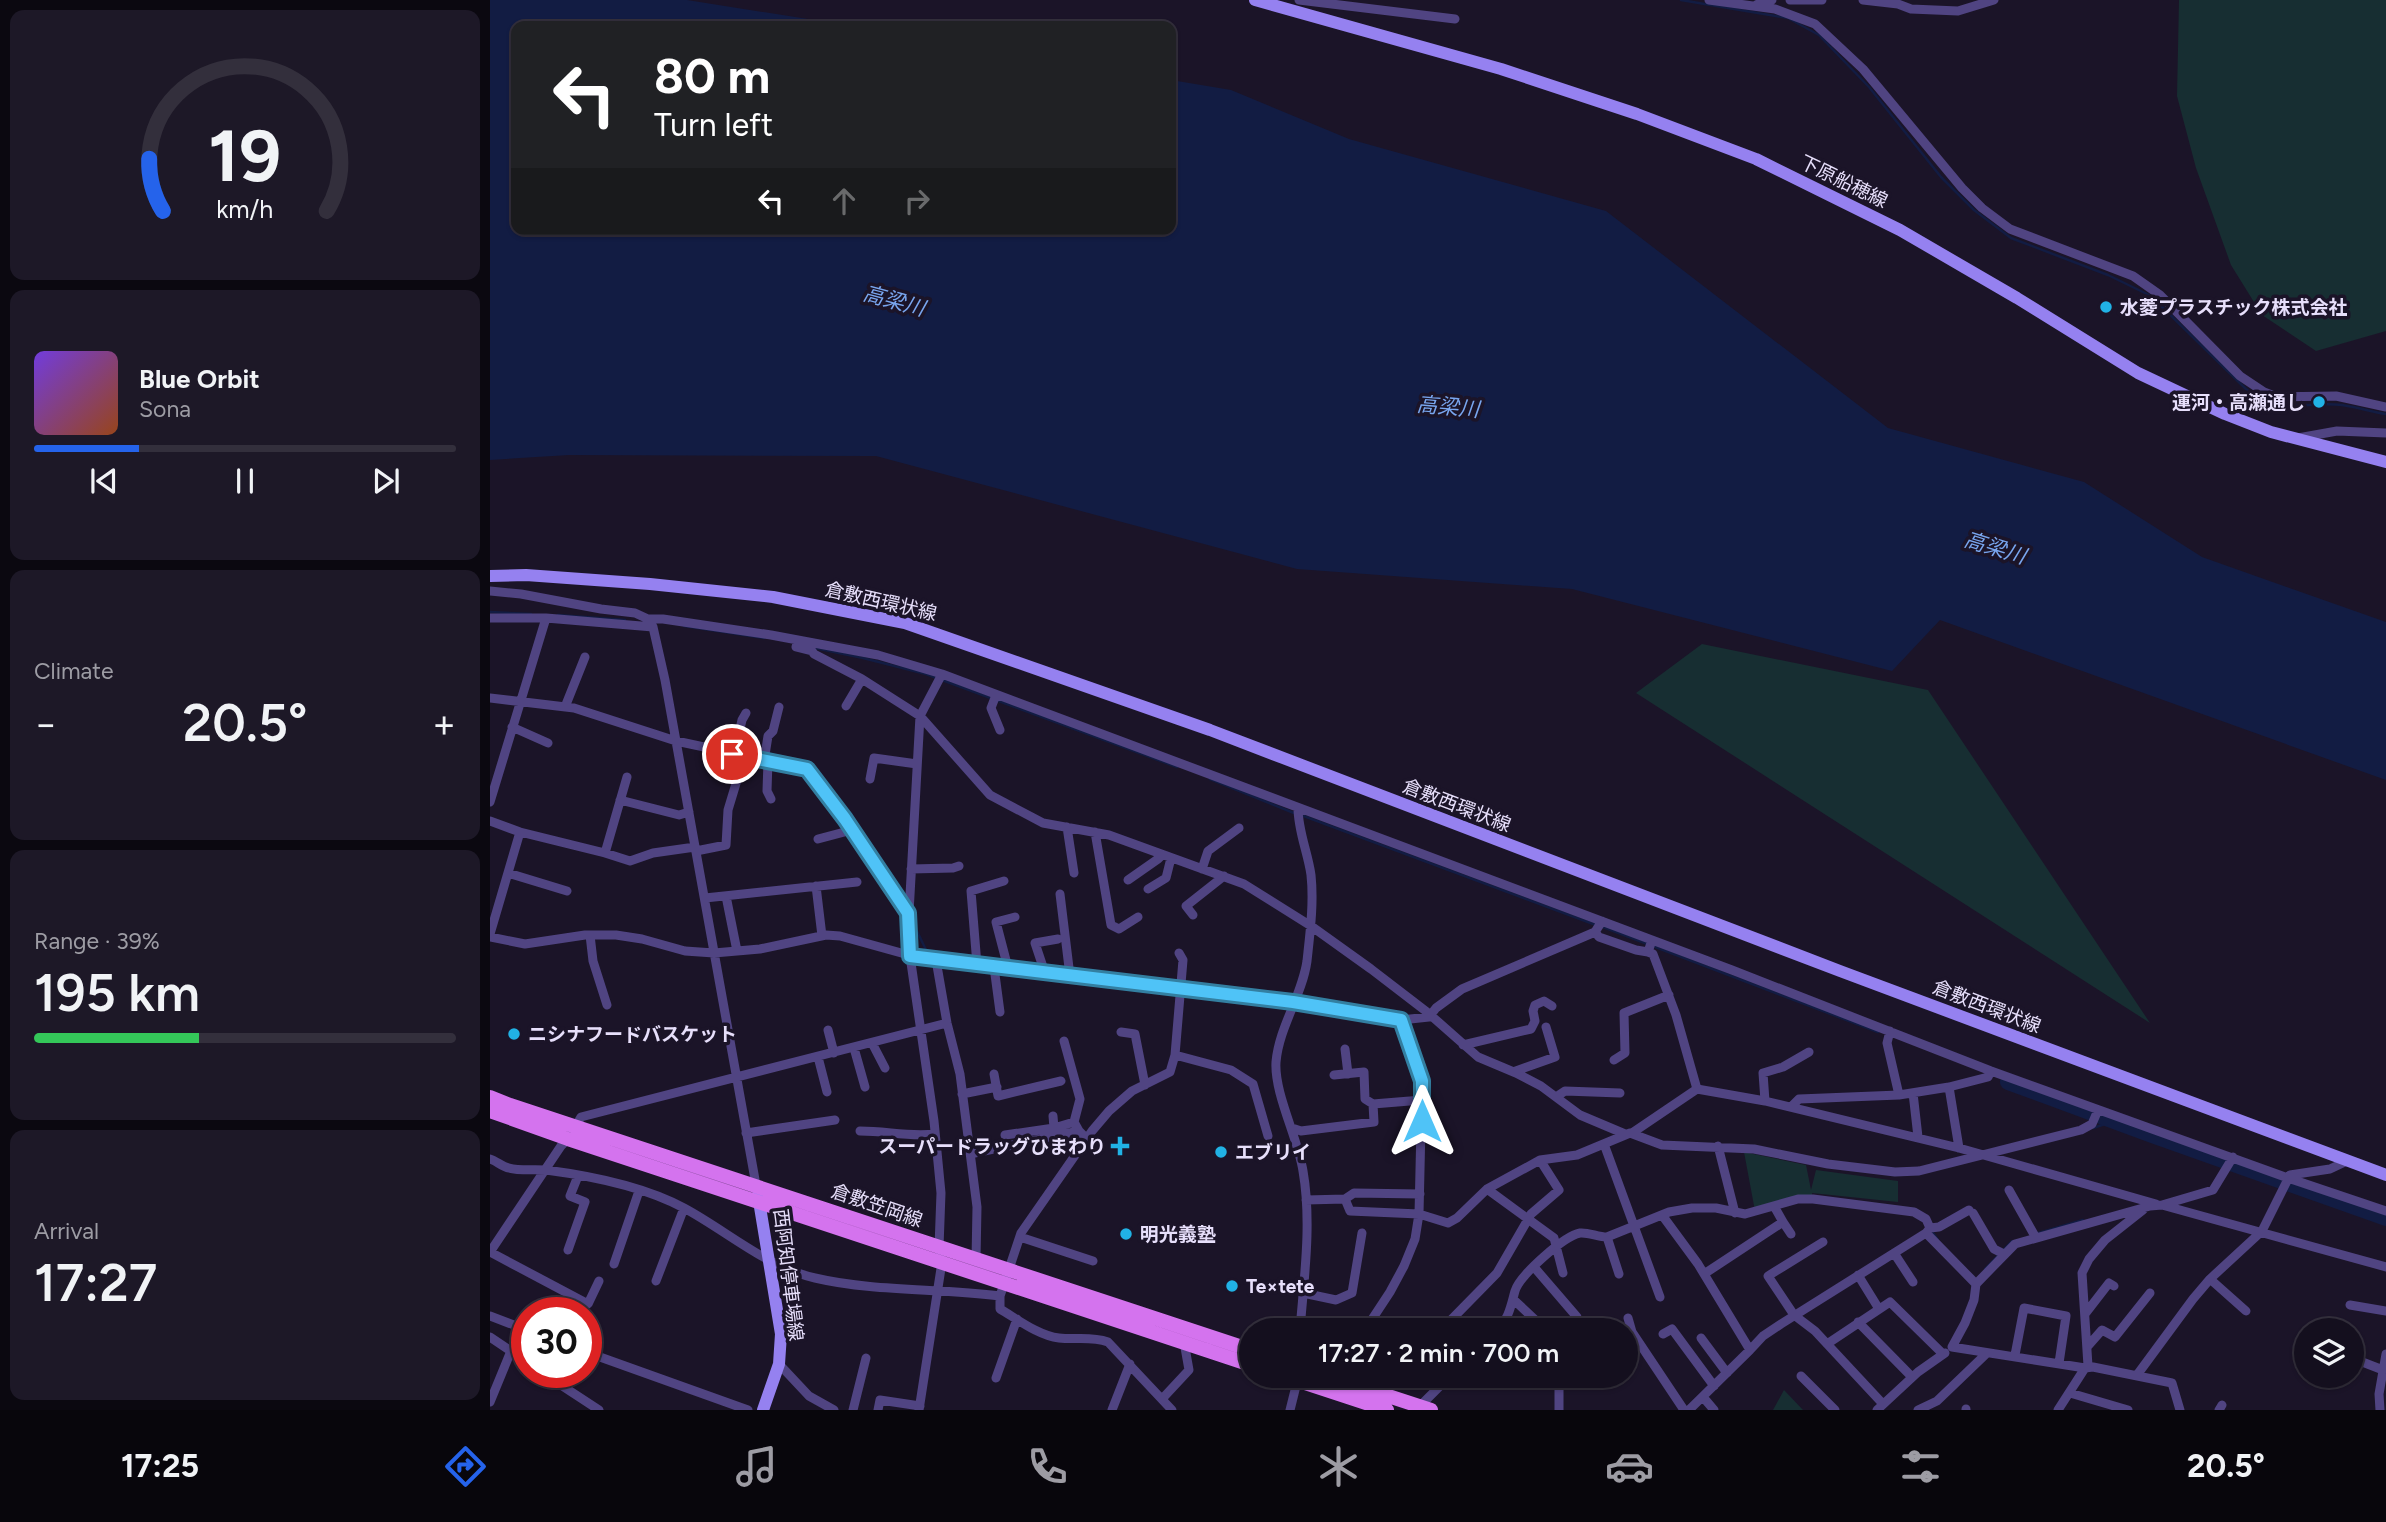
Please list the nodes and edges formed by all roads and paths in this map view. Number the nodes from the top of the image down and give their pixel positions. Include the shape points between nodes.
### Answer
1 (1255, 0) edge
2 (1299, 0) edge
3 (1709, 0) edge
4 (1772, 0) edge
5 (1790, 0) edge
6 (1822, 0) edge
7 (1863, 0) edge
8 (1994, 0) edge
9 (1280, 2) edge
10 (1756, 5) junction
11 (1455, 19) dead end
12 (2386, 407) edge
13 (2386, 433) edge
14 (2296, 439) junction
15 (2386, 462) edge
16 (490, 576) edge
17 (490, 591) edge
18 (490, 618) edge
19 (546, 618) junction
20 (650, 623) junction
21 (797, 642) junction
22 (585, 657) dead end
23 (940, 677) junction
24 (862, 679) junction
25 (995, 697) junction
26 (490, 698) edge
27 (521, 703) junction
28 (846, 706) dead end
29 (565, 707) junction
30 (779, 707) dead end
31 (746, 713) dead end
32 (920, 716) junction
33 (512, 727) junction
34 (1000, 730) dead end
35 (676, 741) junction
36 (548, 743) dead end
37 (739, 756) junction
38 (766, 761) junction
39 (917, 764) junction
40 (627, 777) dead end
41 (870, 779) dead end
42 (771, 799) dead end
43 (620, 800) junction
44 (490, 802) edge
45 (689, 812) junction
46 (1298, 812) junction
47 (490, 821) edge
48 (1067, 827) junction
49 (1238, 828) dead end
50 (852, 830) junction
51 (520, 832) junction
52 (1095, 832) junction
53 (818, 839) dead end
54 (696, 849) junction
55 (605, 853) junction
56 (1166, 856) junction
57 (959, 866) dead end
58 (911, 869) junction
59 (1202, 869) junction
60 (508, 873) junction
61 (1074, 873) dead end
62 (1224, 876) junction
63 (1128, 880) dead end
64 (857, 881) dead end
65 (1004, 881) dead end
66 (816, 886) junction
67 (1148, 889) dead end
68 (567, 891) dead end
69 (1060, 894) dead end
70 (726, 896) junction
71 (705, 898) junction
72 (908, 913) junction
73 (1193, 915) dead end
74 (1015, 917) dead end
75 (1138, 917) dead end
76 (1311, 926) junction
77 (1599, 926) junction
78 (490, 935) edge
79 (590, 935) junction
80 (822, 936) junction
81 (1058, 939) dead end
82 (1650, 945) junction
83 (737, 951) junction
84 (714, 953) junction
85 (1179, 953) dead end
86 (910, 956) junction
87 (936, 960) junction
88 (977, 964) junction
89 (994, 967) junction
90 (1008, 968) junction
91 (1045, 973) junction
92 (1070, 974) junction
93 (1180, 985) junction
94 (1669, 995) junction
95 (1294, 1000) junction
96 (607, 1005) dead end
97 (1552, 1006) dead end
98 (1000, 1012) dead end
99 (1430, 1016) junction
100 (1401, 1020) junction
101 (947, 1023) junction
102 (1546, 1027) dead end
103 (828, 1030) dead end
104 (921, 1031) junction
105 (1121, 1032) dead end
106 (1889, 1034) junction
107 (1064, 1041) dead end
108 (872, 1043) junction
109 (1466, 1044) junction
110 (854, 1048) junction
111 (1345, 1049) dead end
112 (1808, 1052) dead end
113 (834, 1053) junction
114 (1175, 1055) junction
115 (818, 1057) junction
116 (1614, 1060) dead end
117 (886, 1068) dead end
118 (1516, 1070) junction
119 (1990, 1073) junction
120 (994, 1074) dead end
121 (1348, 1074) junction
122 (1334, 1075) dead end
123 (736, 1077) junction
124 (1061, 1081) dead end
125 (1145, 1085) junction
126 (865, 1087) dead end
127 (997, 1087) junction
128 (1949, 1087) junction
129 (1697, 1089) junction
130 (828, 1092) dead end
131 (1620, 1093) dead end
132 (1913, 1093) junction
133 (962, 1094) junction
134 (1558, 1095) junction
135 (1899, 1095) junction
136 (490, 1097) edge
137 (1422, 1100) junction
138 (1765, 1101) junction
139 (1373, 1104) junction
140 (1792, 1106) junction
141 (490, 1111) edge
142 (2096, 1113) junction
143 (1053, 1116) dead end
144 (835, 1120) dead end
145 (1074, 1122) junction
146 (1054, 1128) junction
147 (1292, 1128) junction
148 (860, 1131) dead end
149 (1079, 1131) junction
150 (572, 1133) junction
151 (747, 1133) junction
152 (935, 1133) junction
153 (1629, 1133) junction
154 (1005, 1135) dead end
155 (1268, 1136) dead end
156 (1918, 1137) junction
157 (1087, 1139) junction
158 (1604, 1144) junction
159 (1959, 1148) junction
160 (1719, 1149) junction
161 (970, 1154) junction
162 (1981, 1156) junction
163 (490, 1159) edge
164 (1540, 1160) junction
165 (2231, 1161) junction
166 (2347, 1161) junction
167 (545, 1170) junction
168 (2386, 1175) edge
169 (578, 1176) junction
170 (2286, 1181) junction
171 (756, 1185) junction
172 (1487, 1189) junction
173 (2009, 1189) dead end
174 (639, 1191) junction
175 (1420, 1194) junction
176 (1345, 1199) junction
177 (1306, 1200) junction
178 (761, 1203) junction
179 (2157, 1205) junction
180 (1774, 1206) junction
181 (684, 1208) junction
182 (2386, 1211) edge
183 (1735, 1213) junction
184 (1419, 1214) junction
185 (1662, 1215) junction
186 (1529, 1220) junction
187 (1783, 1222) junction
188 (1635, 1226) junction
189 (2262, 1230) junction
190 (1928, 1231) junction
191 (1362, 1233) dead end
192 (1791, 1234) dead end
193 (2034, 1235) junction
194 (1020, 1237) junction
195 (1607, 1237) junction
196 (1823, 1242) dead end
197 (939, 1247) junction
198 (1557, 1247) junction
199 (568, 1250) dead end
200 (490, 1252) edge
201 (2002, 1252) junction
202 (1894, 1253) junction
203 (769, 1259) junction
204 (976, 1259) junction
205 (1093, 1261) dead end
206 (942, 1262) junction
207 (614, 1264) dead end
208 (1534, 1267) junction
209 (2386, 1268) edge
210 (1563, 1273) dead end
211 (1619, 1274) dead end
212 (1704, 1274) junction
213 (1858, 1275) junction
214 (2210, 1279) junction
215 (599, 1281) dead end
216 (656, 1281) dead end
217 (1913, 1282) dead end
218 (1005, 1283) junction
219 (1976, 1284) junction
220 (2114, 1286) dead end
221 (939, 1290) junction
222 (1303, 1293) junction
223 (2150, 1293) dead end
224 (1660, 1297) dead end
225 (1514, 1300) junction
226 (2350, 1305) dead end
227 (1879, 1309) junction
228 (2246, 1311) dead end
229 (2386, 1311) edge
230 (2085, 1314) junction
231 (1794, 1315) junction
232 (490, 1316) edge
233 (1304, 1318) edge
234 (1373, 1318) edge
235 (1457, 1318) edge
236 (1507, 1318) edge
237 (1533, 1318) edge
238 (1577, 1318) edge
239 (1017, 1319) junction
240 (1858, 1322) junction
241 (511, 1323) edge
242 (1663, 1334) dead end
243 (490, 1337) edge
244 (1701, 1338) dead end
245 (1638, 1341) edge
246 (1184, 1342) junction
247 (1827, 1344) junction
248 (1239, 1347) edge
249 (1952, 1347) junction
250 (2087, 1347) junction
251 (1750, 1350) junction
252 (511, 1352) joint
253 (1943, 1354) junction
254 (1986, 1354) junction
255 (2386, 1354) edge
256 (2015, 1356) junction
257 (866, 1357) dead end
258 (602, 1358) edge
259 (1239, 1361) edge
260 (2059, 1363) junction
261 (2364, 1363) edge
262 (779, 1364) junction
263 (1130, 1364) junction
264 (2086, 1367) junction
265 (2383, 1370) junction
266 (1727, 1373) junction
267 (2137, 1375) junction
268 (1801, 1376) dead end
269 (1912, 1377) junction
270 (996, 1378) dead end
271 (1714, 1386) junction
272 (565, 1388) edge
273 (1296, 1388) edge
274 (1326, 1388) edge
275 (1366, 1388) edge
276 (1374, 1388) edge
277 (1440, 1388) edge
278 (1558, 1388) edge
279 (1372, 1390) junction
280 (2070, 1393) junction
281 (1703, 1396) junction
282 (1162, 1399) junction
283 (490, 1402) edge
284 (1880, 1407) edge
285 (920, 1408) edge
286 (1116, 1408) edge
287 (1422, 1409) edge
288 (598, 1410) edge
289 (748, 1410) edge
290 (763, 1410) edge
291 (834, 1410) edge
292 (853, 1410) edge
293 (878, 1410) edge
294 (1172, 1410) edge
295 (1290, 1410) edge
296 (1387, 1410) edge
297 (1559, 1410) edge
298 (1687, 1410) edge
299 (1714, 1410) edge
300 (1835, 1410) edge
301 (1917, 1410) edge
302 (2058, 1410) edge
303 (2128, 1410) edge
304 (2180, 1410) edge
305 (2380, 1410) edge

1 - 9 main road, 下原船穂線
2 - 11 street
3 - 10 street
4 - 10 street
5 - 6 street
7 - 8 street via 1958,11
9 - 14 main road, 下原船穂線 via 1502,69 1756,159 1900,230 2138,373 2225,414
10 - 12 street via 1798,16 1831,38 1982,208 2010,229 2133,276 2161,295 2240,376 2264,392 2277,397 2336,396
13 - 14 street via 2337,431
14 - 15 main road, 下原船穂線
16 - 166 main road, 倉敷西環状線 via 650,584 773,597 905,623 1210,730
17 - 20 street via 635,613
18 - 19 street
19 - 20 street
19 - 27 street
20 - 21 street via 663,618
20 - 35 street
21 - 23 street via 878,655
21 - 24 street
22 - 29 street
23 - 25 street
23 - 32 street
24 - 28 street
24 - 32 street
25 - 34 street via 991,708
25 - 46 street
26 - 27 street
27 - 29 street
27 - 33 street
29 - 35 street
30 - 38 street via 768,736
31 - 37 street
32 - 39 street
32 - 48 street via 990,795 1043,823
33 - 36 street
33 - 44 street
35 - 37 street
35 - 45 street
37 - 38 street
37 - 54 street via 726,845
38 - 42 street
38 - 50 street via 807,769
39 - 41 street via 874,758
39 - 58 street
40 - 43 street
43 - 45 street via 679,815
43 - 55 street
45 - 54 street
46 - 76 street via 1311,874
46 - 77 street
47 - 51 street
48 - 52 street
48 - 61 street
49 - 59 street via 1208,851
50 - 53 street
50 - 72 street
51 - 55 street
51 - 60 street
52 - 56 street
52 - 75 street via 1111,925 1119,929
54 - 55 street via 653,853 630,861
54 - 71 street
56 - 59 street
56 - 63 street
56 - 67 street via 1166,878
57 - 58 street
58 - 72 street
59 - 62 street
60 - 68 street
60 - 78 street
62 - 73 street via 1186,906
62 - 76 street
64 - 66 street
65 - 88 street via 971,891
66 - 70 street
66 - 80 street
69 - 92 street
70 - 71 street
70 - 83 street
71 - 84 street
72 - 86 street
74 - 90 street via 996,922
76 - 95 street via 1306,965
76 - 99 street
77 - 82 street
77 - 82 street via 1599,937 1636,950
77 - 99 street via 1462,989
78 - 79 street via 525,944
79 - 84 street via 616,935
79 - 96 street
80 - 83 street
80 - 86 street via 840,936
81 - 91 street via 1035,943
82 - 94 street
82 - 106 street
83 - 84 street
84 - 123 street
85 - 93 street via 1183,960
86 - 87 street
86 - 104 street
87 - 88 street
87 - 101 street
88 - 89 street
89 - 90 street
89 - 98 street
90 - 91 street
91 - 92 street
92 - 93 street
93 - 95 street
93 - 114 street
94 - 116 street via 1624,1013 1625,1053
94 - 129 street
95 - 100 street
95 - 147 street via 1276,1064
97 - 109 street via 1544,1001 1535,1005 1531,1029
99 - 100 street
99 - 109 street
100 - 137 street via 1422,1081
101 - 104 street
101 - 133 street
102 - 118 street via 1555,1058
103 - 113 street
104 - 108 street
104 - 152 street
105 - 125 street via 1135,1034
106 - 119 street
106 - 135 street
107 - 145 street via 1080,1099
108 - 110 street
108 - 117 street
109 - 118 street via 1478,1057
110 - 113 street
110 - 126 street
111 - 121 street
112 - 138 street via 1763,1073
113 - 115 street
114 - 125 street via 1170,1072
114 - 155 street via 1231,1070 1252,1084
115 - 123 street
115 - 130 street
118 - 134 street
119 - 128 street
119 - 142 street
120 - 127 street
121 - 122 street
121 - 139 street via 1364,1072 1365,1099
123 - 150 street via 581,1117
123 - 151 street
124 - 127 street via 998,1096
125 - 157 street via 1109,1111
127 - 133 street
128 - 132 street
128 - 159 street
129 - 138 street
129 - 153 street
131 - 134 street via 1565,1091
132 - 135 street
132 - 156 street
133 - 161 street
134 - 153 street via 1580,1115
135 - 140 street via 1799,1099
136 - 150 main road, 倉敷笠岡線
137 - 139 street
137 - 175 street
138 - 140 street
139 - 147 street via 1374,1122 1301,1131
140 - 156 street
141 - 150 main road, 倉敷笠岡線
142 - 162 street via 2092,1124 2081,1130
142 - 165 street
143 - 146 street
144 - 151 street
145 - 146 street
145 - 149 street
146 - 154 street
147 - 177 street
148 - 152 street via 913,1136
149 - 157 street
149 - 161 street
150 - 167 street
150 - 171 main road, 倉敷笠岡線
150 - 178 main road, 倉敷笠岡線
151 - 171 street
152 - 197 street via 941,1193
153 - 158 street
153 - 160 street via 1662,1145
156 - 159 street
157 - 194 street
158 - 164 street via 1577,1155
158 - 188 street
159 - 162 street
160 - 162 street via 1754,1149 1828,1164 1909,1172
160 - 183 street
161 - 204 street via 977,1207
162 - 179 street
163 - 167 street via 507,1168
164 - 172 street
164 - 186 street via 1559,1190
165 - 170 street
165 - 179 street via 2213,1191
166 - 168 main road, 倉敷西環状線
166 - 170 street via 2330,1169 2293,1173
167 - 169 street
167 - 200 street
169 - 174 street
169 - 199 street via 570,1196 585,1202
170 - 182 street
170 - 189 street
171 - 178 main road, 西阿知停車場線
171 - 197 main road, 倉敷笠岡線
172 - 184 street via 1448,1223
172 - 186 street
173 - 193 street
174 - 181 street
174 - 207 street
175 - 176 street via 1354,1193
175 - 184 street
176 - 177 street
176 - 184 street via 1350,1210
177 - 222 street
178 - 203 main road, 西阿知停車場線
178 - 206 main road, 倉敷笠岡線
179 - 189 street
179 - 193 street
179 - 230 street via 2105,1240 2089,1259 2082,1273
180 - 183 street
180 - 187 street
180 - 190 street via 1813,1199 1914,1212 1926,1219
181 - 203 street
181 - 216 street
183 - 185 street via 1692,1208
184 - 234 street via 1404,1266
185 - 188 street
185 - 212 street
186 - 198 street via 1554,1238
186 - 235 street via 1497,1273
187 - 192 street
187 - 212 street
188 - 195 street
188 - 224 street
189 - 209 street
189 - 214 street
190 - 201 street via 1971,1212 1994,1249
190 - 202 street
190 - 219 street
191 - 222 street via 1352,1293 1336,1300
193 - 201 street
194 - 205 street
194 - 218 street
195 - 198 street via 1583,1232
195 - 211 street
196 - 231 street via 1768,1276
197 - 204 main road, 倉敷笠岡線
197 - 206 street
198 - 208 street
198 - 210 street
200 - 215 street via 588,1304
201 - 219 street
202 - 213 street
202 - 217 street
203 - 221 street via 815,1278 875,1288
203 - 262 main road, 西阿知停車場線 via 781,1334
204 - 218 main road, 倉敷笠岡線
206 - 218 main road, 倉敷笠岡線
206 - 221 street
208 - 225 street via 1523,1276
208 - 238 street
212 - 251 street
213 - 227 street
213 - 231 street
214 - 228 street
214 - 267 street
218 - 221 street
218 - 239 street via 1000,1309
218 - 246 main road, 倉敷笠岡線
218 - 248 main road, 倉敷笠岡線
219 - 249 street via 1974,1300
220 - 230 street via 2109,1283
221 - 285 street
222 - 233 street
223 - 250 street via 2115,1337 2102,1330
225 - 236 street
225 - 237 street
226 - 229 street
227 - 240 street
227 - 253 street via 1890,1302
230 - 250 street
231 - 247 street
231 - 251 street
232 - 241 street
239 - 263 street via 1057,1338 1108,1342
239 - 270 street
240 - 247 street
240 - 269 street
242 - 271 street via 1672,1329
243 - 252 street
244 - 266 street
245 - 298 street
246 - 259 main road, 倉敷笠岡線
246 - 282 street via 1189,1370
247 - 284 street
249 - 253 street
249 - 254 street
250 - 264 street
251 - 266 street
252 - 283 street
253 - 269 street
254 - 256 street
254 - 301 street via 1937,1401
255 - 265 street
256 - 260 street
256 - 260 street via 2024,1308 2066,1317
257 - 292 street
258 - 289 street
260 - 264 street
261 - 265 street
262 - 290 main road, 西阿知停車場線
262 - 291 street via 809,1396
263 - 282 street
263 - 286 street
264 - 267 street
264 - 280 street
265 - 305 street
266 - 271 street
267 - 304 street via 2172,1383
268 - 300 street
269 - 284 street
271 - 281 street
272 - 288 street
273 - 295 street
274 - 296 main road
275 - 279 main road
276 - 279 street
277 - 287 street
278 - 297 street
279 - 287 main road
280 - 302 street
280 - 303 street
281 - 298 street
281 - 299 street
282 - 294 street
285 - 293 street via 880,1400

